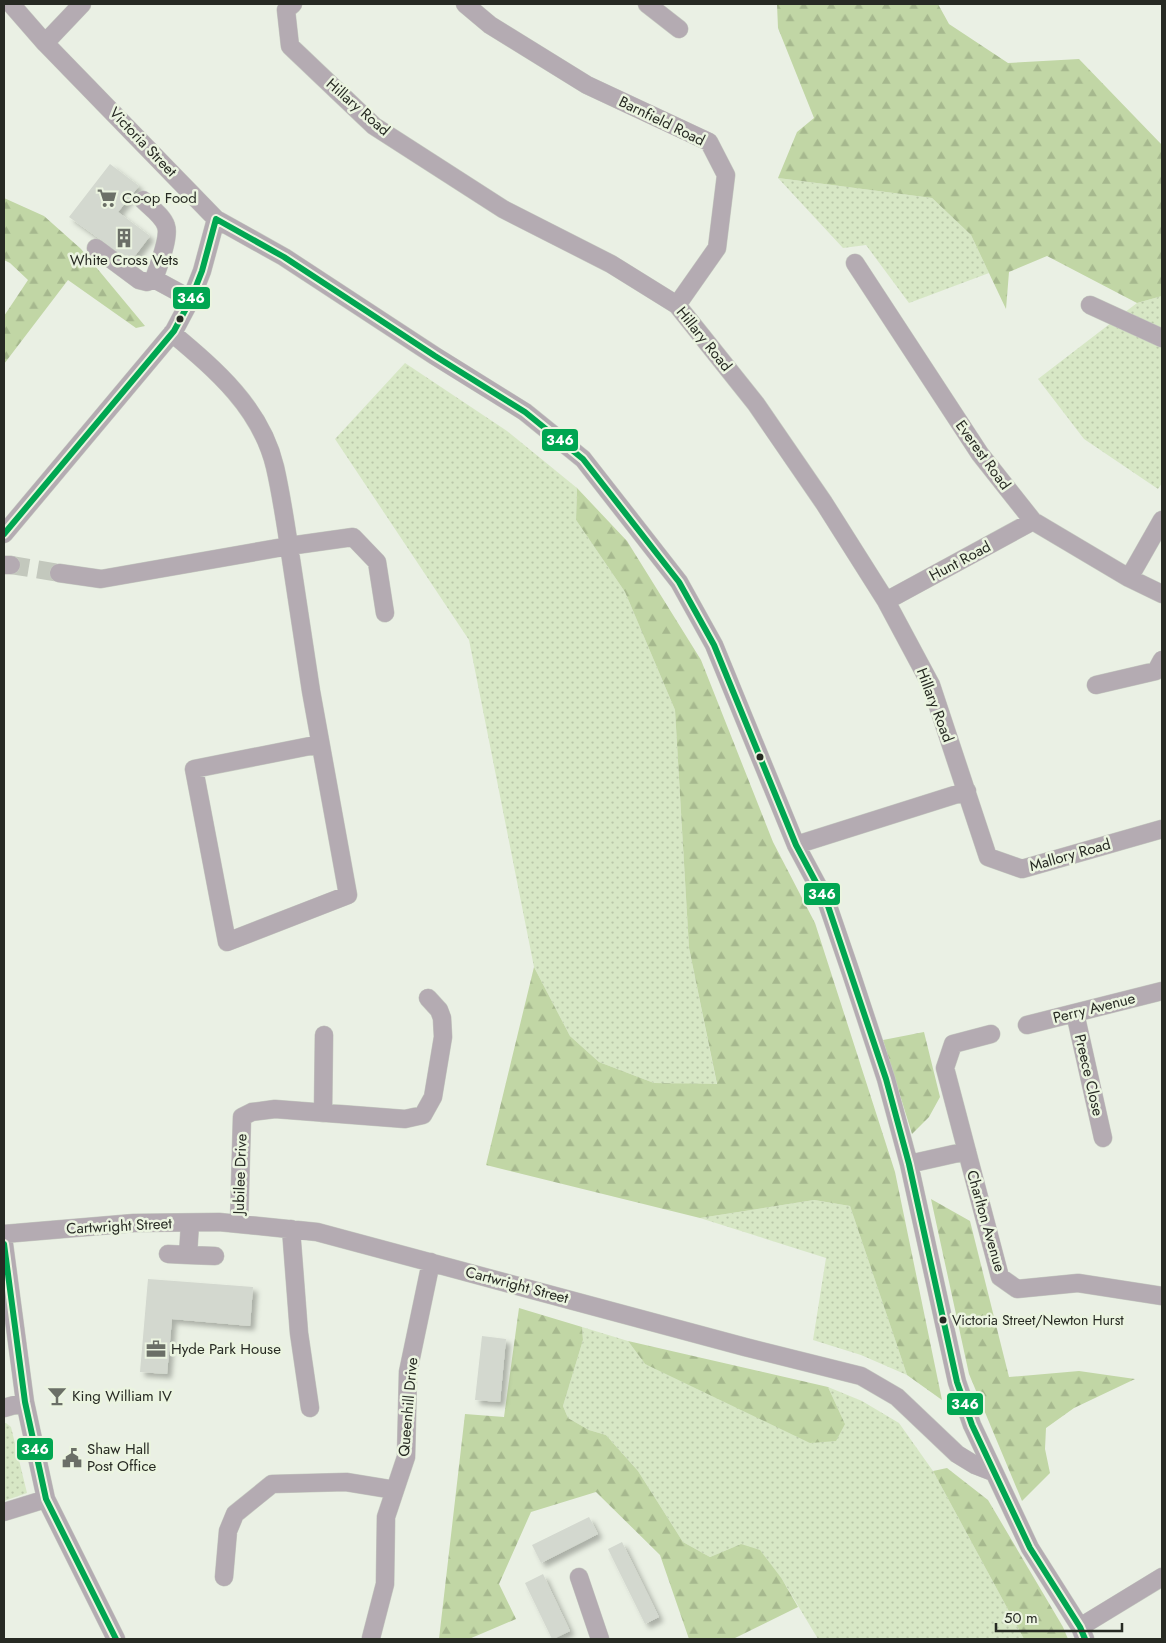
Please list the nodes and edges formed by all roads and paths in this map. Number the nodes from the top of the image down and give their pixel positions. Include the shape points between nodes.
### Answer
1 (12, 4) edge
2 (82, 4) edge
3 (293, 4) edge
4 (465, 4) edge
5 (647, 4) edge
6 (679, 29) dead end
7 (45, 43) junction
8 (143, 200) dead end
9 (216, 219) junction
10 (96, 248) dead end
11 (855, 263) dead end
12 (154, 279) junction
13 (191, 299) junction
14 (677, 305) junction
15 (1090, 305) dead end
16 (172, 333) junction
17 (1162, 338) edge
18 (1162, 520) edge
19 (1033, 521) junction
20 (4, 534) edge
21 (289, 546) junction
22 (59, 573) tunnel mouth
23 (1129, 578) junction
24 (1162, 594) edge
25 (886, 601) junction
26 (385, 613) dead end
27 (1162, 660) edge
28 (1096, 685) dead end
29 (320, 744) junction
30 (967, 791) junction
31 (1162, 829) edge
32 (796, 845) junction
33 (1162, 991) edge
34 (428, 998) dead end
35 (1075, 1013) junction
36 (1026, 1026) dead end
37 (992, 1034) dead end
38 (324, 1035) dead end
39 (323, 1113) junction
40 (1103, 1138) dead end
41 (967, 1151) junction
42 (908, 1164) junction
43 (190, 1223) junction
44 (239, 1224) junction
45 (291, 1229) junction
46 (4, 1234) edge
47 (4, 1244) edge
48 (168, 1254) dead end
49 (188, 1255) junction
50 (215, 1256) dead end
51 (431, 1262) junction
52 (1162, 1296) edge
53 (25, 1402) junction
54 (4, 1408) edge
55 (310, 1408) dead end
56 (993, 1472) junction
57 (395, 1490) junction
58 (46, 1499) junction
59 (4, 1512) edge
60 (224, 1577) dead end
61 (579, 1577) dead end
62 (1162, 1577) edge
63 (1083, 1633) edge
64 (370, 1638) edge
65 (116, 1639) edge
66 (600, 1639) edge

1 - 7 street, Victoria Street
2 - 7 street
3 - 14 street, Hillary Road via 286,10 290,46 374,126 503,209 611,264
4 - 14 street, Barnfield Road via 490,25 587,85 709,142 726,175 717,248
5 - 6 street
7 - 9 street, Victoria Street
8 - 12 street via 167,227
9 - 13 street
9 - 32 street, Victoria Street via 284,257 525,412 583,459 679,582 709,637
10 - 12 street via 139,280 147,282
11 - 19 street, Everest Road via 980,454
12 - 13 street
13 - 16 street
14 - 25 street, Hillary Road via 756,404
15 - 17 street
16 - 20 street
16 - 21 street via 239,395 262,431 275,465
18 - 23 street
19 - 23 street, Everest Road
19 - 25 street, Hunt Road
21 - 22 street via 101,579
21 - 26 street via 353,536 377,562
21 - 29 street
23 - 24 street, Everest Road
25 - 30 street, Hillary Road via 931,685
27 - 28 street via 1156,671
29 - 29 street via 348,895 227,942 194,769
30 - 31 street, Mallory Road via 988,857 1022,869
30 - 32 street
32 - 42 street, Victoria Street via 827,904 886,1079
33 - 35 street, Perry Avenue
34 - 39 street, Jubilee Drive via 439,1010 443,1037 433,1097 423,1115 405,1119
35 - 36 street, Perry Avenue
35 - 40 street, Preece Close
37 - 41 street, Charlton Avenue via 953,1044 945,1068
38 - 39 street
39 - 44 street, Jubilee Drive via 275,1109 252,1112 242,1117
41 - 42 street
41 - 52 street, Charlton Avenue via 1000,1277 1017,1289 1078,1283
42 - 56 street, Victoria Street via 957,1382
43 - 44 street, Cartwright Street
43 - 46 street, Cartwright Street
43 - 49 street
44 - 45 street, Cartwright Street
45 - 51 street, Cartwright Street via 317,1232
45 - 55 street
47 - 53 street
48 - 49 street
49 - 50 street
51 - 56 street, Cartwright Street via 861,1376 897,1397 957,1454
51 - 57 street, Queenhill Drive via 408,1372 406,1457
53 - 54 street
53 - 58 street
56 - 63 street, Victoria Street via 1030,1548
57 - 60 street via 346,1482 272,1484 235,1514 228,1531
57 - 64 street, Queenhill Drive via 386,1517 385,1584
58 - 59 street
58 - 65 street
61 - 66 street
62 - 63 street

